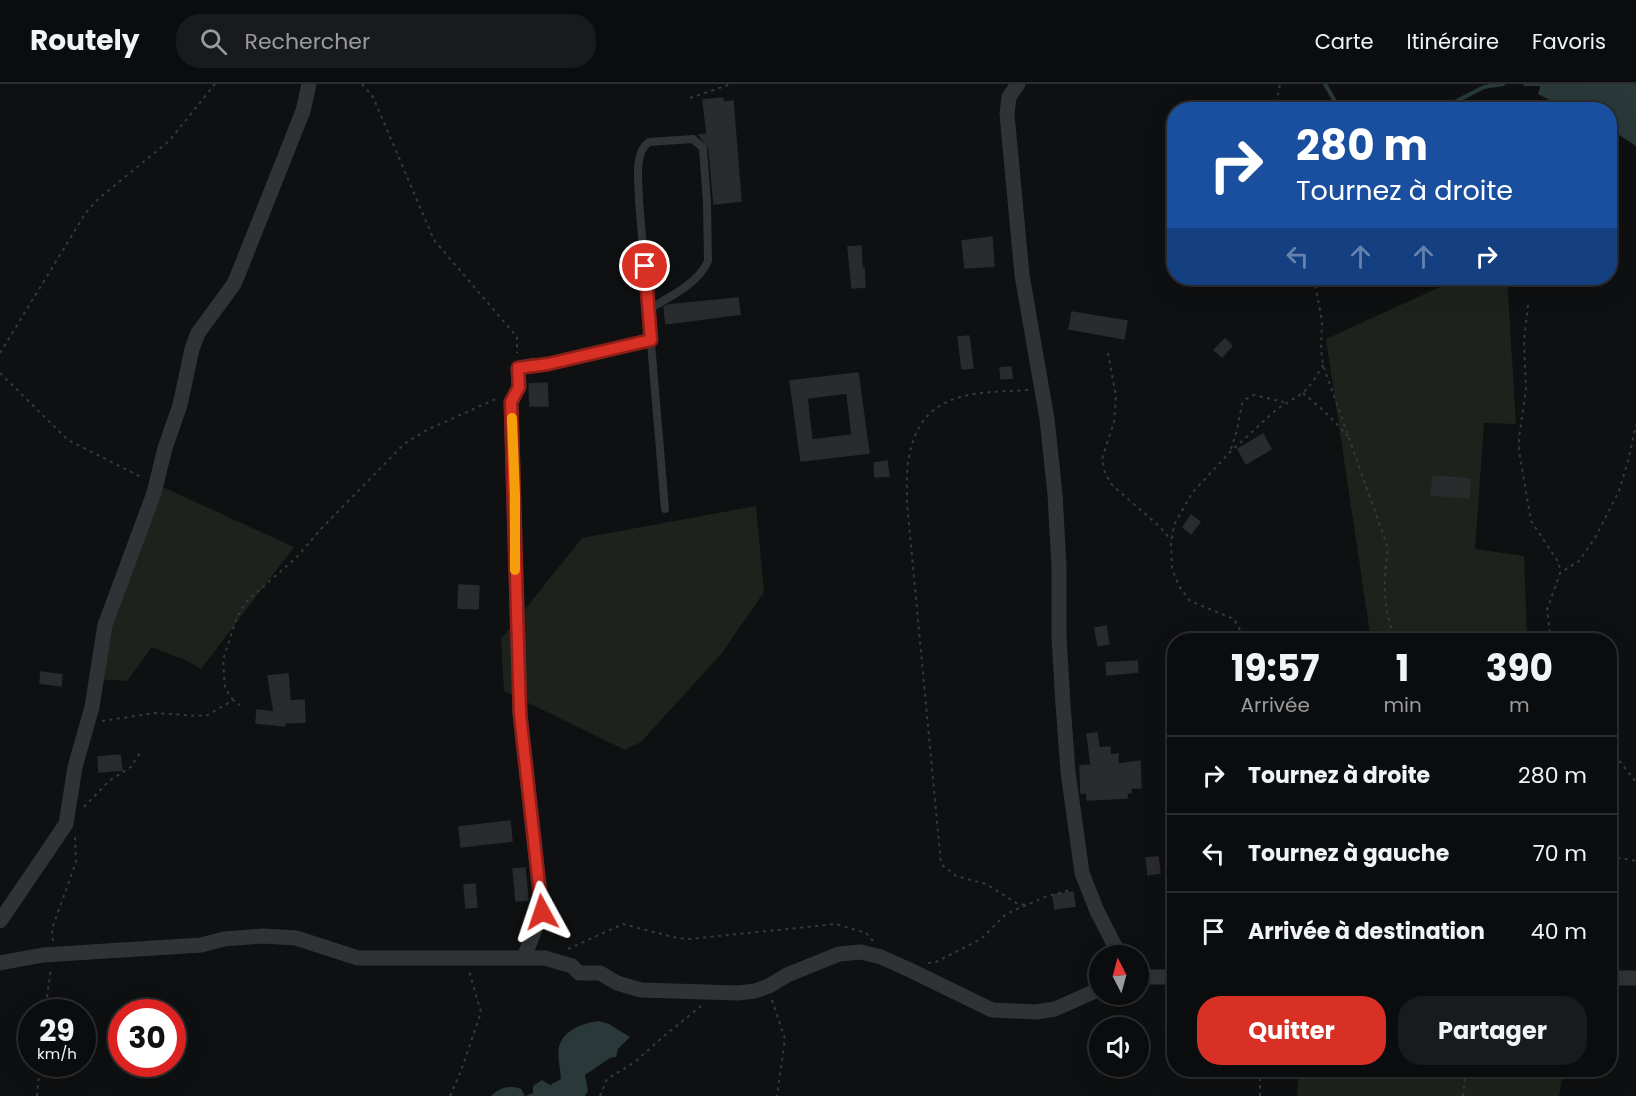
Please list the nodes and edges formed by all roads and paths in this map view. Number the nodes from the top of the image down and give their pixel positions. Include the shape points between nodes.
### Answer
1 (215, 84) edge
2 (309, 84) edge
3 (362, 84) edge
4 (731, 84) edge
5 (1018, 84) edge
6 (1280, 84) edge
7 (690, 98) dead end
8 (1277, 102) edge
9 (1315, 285) edge
10 (1527, 305) dead end
11 (649, 309) junction
12 (651, 340) junction
13 (0, 353) edge
14 (1108, 353) dead end
15 (1323, 365) junction
16 (525, 367) junction
17 (0, 373) edge
18 (519, 387) junction
19 (1041, 390) junction
20 (1304, 393) junction
21 (1286, 403) junction
22 (1636, 425) edge
23 (1350, 438) junction
24 (1230, 452) junction
25 (156, 484) junction
26 (665, 509) dead end
27 (1172, 540) junction
28 (1560, 573) junction
29 (1240, 630) dead end
30 (1393, 633) edge
31 (1550, 633) edge
32 (232, 700) junction
33 (240, 705) dead end
34 (87, 724) junction
35 (141, 751) dead end
36 (1617, 758) edge
37 (1636, 782) edge
38 (78, 813) dead end
39 (76, 831) dead end
40 (1617, 857) edge
41 (1636, 861) edge
42 (1082, 873) junction
43 (1028, 905) junction
44 (0, 921) edge
45 (1114, 945) edge
46 (879, 947) dead end
47 (53, 954) junction
48 (524, 957) junction
49 (545, 958) junction
50 (466, 959) junction
51 (0, 963) edge
52 (906, 968) junction
53 (1149, 977) edge
54 (1167, 977) edge
55 (1617, 978) edge
56 (1636, 978) edge
57 (769, 986) junction
58 (718, 993) junction
59 (1089, 994) edge
60 (47, 999) edge
61 (39, 1077) edge
62 (1261, 1077) edge
63 (1465, 1077) edge
64 (37, 1096) edge
65 (450, 1096) edge
66 (600, 1096) edge
67 (777, 1096) edge
68 (1260, 1096) edge
69 (1463, 1096) edge

1 - 13 path via 169,141 85,214
2 - 25 street via 303,111 234,284 198,333
3 - 16 path via 373,97 434,240 517,337
4 - 7 path
5 - 19 street via 1009,97 1007,114 1022,275
6 - 8 path
9 - 15 path via 1322,321
10 - 28 path via 1526,389 1519,451 1531,521 1559,563
11 - 11 lane via 684,287 704,270 708,261 703,148 693,139 649,142 639,154 639,201
11 - 12 lane
12 - 16 lane
12 - 26 lane
14 - 27 path via 1116,397 1114,422 1102,459 1105,473 1112,485
15 - 20 path
15 - 23 path
16 - 18 street
17 - 25 path via 68,440
18 - 32 path via 404,444 297,557 247,601 237,617 223,660 225,688
18 - 48 street via 511,402 520,714 542,912
19 - 42 street via 1055,494 1068,772
19 - 43 path via 951,398 926,417 916,432 909,458 907,503 941,864 956,876 986,884 1018,904
20 - 21 path
20 - 23 path
21 - 24 path
21 - 24 path via 1254,395 1246,399
22 - 28 path via 1619,491 1595,538 1580,561
23 - 30 path via 1389,548 1384,578 1387,617
24 - 27 path via 1192,493 1174,525
25 - 34 street via 105,625
27 - 29 path via 1172,569 1190,601 1234,619
28 - 31 path via 1547,610
32 - 33 path
32 - 34 path via 208,715 155,713
34 - 44 street via 66,824
35 - 38 path via 131,767 109,781
36 - 37 path
39 - 47 path via 76,862 52,929
40 - 41 path
42 - 43 path via 1070,890
42 - 45 street
43 - 52 path via 1006,914 981,939 936,962
46 - 49 path via 866,933 836,924 690,939 622,924
47 - 50 street via 201,945 263,936 296,938 358,958
47 - 51 street
47 - 60 path
48 - 49 street
48 - 50 street
49 - 58 street via 572,966 579,973 600,973 641,990
50 - 65 path via 480,1012
52 - 57 street via 861,952 839,954
52 - 59 street via 992,1010 1006,1012 1055,1009
53 - 54 street
55 - 56 street
57 - 58 street via 755,991
57 - 67 path via 785,1039
58 - 66 path via 635,1062 607,1079
61 - 64 path
62 - 68 path
63 - 69 path

